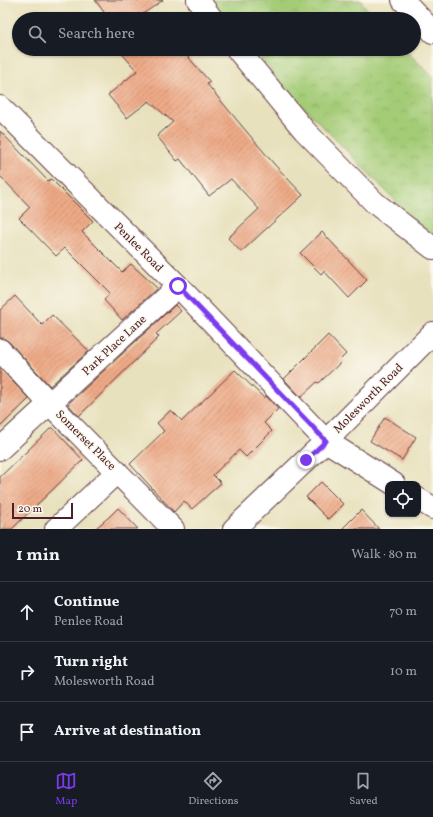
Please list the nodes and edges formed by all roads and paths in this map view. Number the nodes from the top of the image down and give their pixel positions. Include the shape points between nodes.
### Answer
1 (198, 0) edge
2 (403, 0) edge
3 (207, 12) edge
4 (414, 12) edge
5 (421, 19) edge
6 (433, 32) edge
7 (243, 56) edge
8 (0, 107) edge
9 (433, 248) edge
10 (178, 286) junction
11 (433, 333) edge
12 (0, 350) edge
13 (50, 404) junction
14 (326, 441) junction
15 (0, 449) edge
16 (117, 472) junction
17 (389, 481) edge
18 (421, 501) edge
19 (433, 508) edge
20 (56, 529) edge
21 (173, 529) edge
22 (234, 529) edge

1 - 3 street
2 - 4 street
5 - 6 street
7 - 9 street via 304,130 375,203
8 - 10 street, Penlee Road
10 - 13 street, Park Place Lane
10 - 14 street, Penlee Road
11 - 14 street, Molesworth Road
12 - 13 street, Somerset Place
13 - 15 street, Park Place Lane
13 - 16 street, Somerset Place
14 - 17 street, Penlee Road
14 - 22 street, Molesworth Road
16 - 20 street
16 - 21 street, Somerset Place
18 - 19 street

